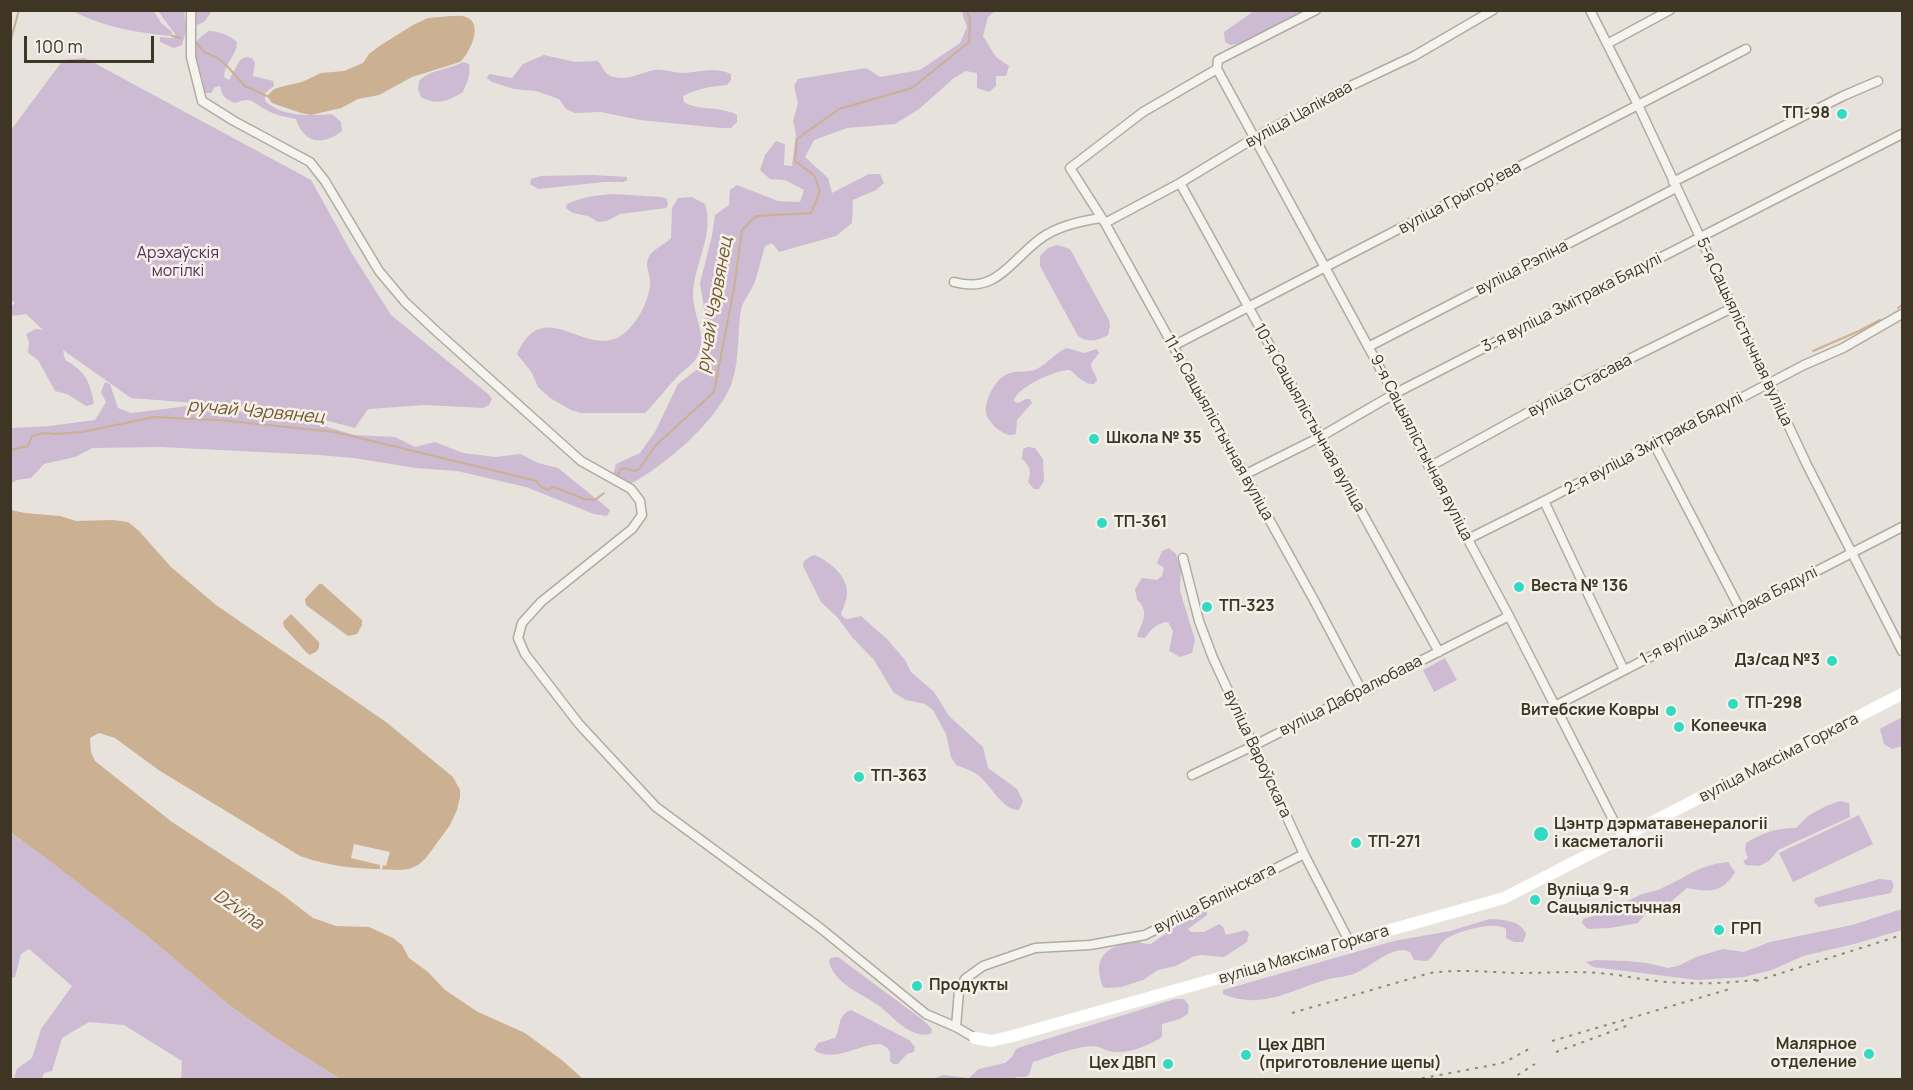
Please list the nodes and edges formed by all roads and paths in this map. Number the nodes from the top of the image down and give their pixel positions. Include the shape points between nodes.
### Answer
1 (191, 10) edge
2 (1316, 10) edge
3 (1494, 10) edge
4 (1590, 10) edge
5 (1670, 10) edge
6 (1607, 44) junction
7 (1746, 50) dead end
8 (1217, 64) junction
9 (1878, 81) dead end
10 (1638, 105) junction
11 (1902, 134) edge
12 (1256, 137) junction
13 (1180, 183) junction
14 (1674, 185) junction
15 (1103, 220) junction
16 (1699, 238) junction
17 (1325, 268) junction
18 (954, 282) dead end
19 (1248, 308) junction
20 (1732, 308) junction
21 (1902, 314) edge
22 (1173, 346) junction
23 (1368, 347) junction
24 (1768, 383) junction
25 (1394, 394) junction
26 (1320, 437) junction
27 (1654, 444) junction
28 (1429, 467) junction
29 (1244, 475) junction
30 (1544, 501) junction
31 (1902, 527) edge
32 (1468, 539) junction
33 (1853, 552) junction
34 (1183, 558) dead end
35 (1741, 611) junction
36 (1509, 616) junction
37 (1902, 651) edge
38 (1439, 652) junction
39 (1624, 670) junction
40 (1362, 691) junction
41 (1902, 694) edge
42 (1902, 703) edge
43 (1555, 706) junction
44 (1253, 746) junction
45 (1192, 774) dead end
46 (1623, 839) junction
47 (1304, 854) junction
48 (1350, 943) junction
49 (956, 1026) junction
50 (975, 1038) joint

1 - 49 street via 191,57 202,101 310,162 379,270 405,302 576,456 631,489 640,501 642,515 632,530 541,602 522,623 518,638 546,683 656,807 819,927 926,1014
2 - 8 street
3 - 12 street, вуліца Цалікава
4 - 6 street, 5-я Сацыялістычная вуліца
5 - 6 street
6 - 10 street, 5-я Сацыялістычная вуліца
7 - 10 street, вуліца Грыгорʼева
8 - 12 street, 9-я Сацыялістычная вуліца
8 - 15 street, 11-я Сацыялістычная вуліца via 1143,112 1070,168
9 - 14 street, вуліца Рэпіна via 1832,101
10 - 14 street, 5-я Сацыялістычная вуліца
10 - 17 street, вуліца Грыгорʼева
11 - 16 street, 3-я вуліца Змітрака Бядулі
12 - 13 street, вуліца Цалікава
12 - 17 street, 9-я Сацыялістычная вуліца
13 - 15 street, вуліца Цалікава
13 - 19 street, 10-я Сацыялістычная вуліца
14 - 16 street, 5-я Сацыялістычная вуліца
14 - 23 street, вуліца Рэпіна
15 - 18 street, вуліца Цалікава via 1075,222 1041,237 999,276 979,286
15 - 22 street, 11-я Сацыялістычная вуліца
16 - 20 street, 5-я Сацыялістычная вуліца
16 - 25 street, 3-я вуліца Змітрака Бядулі
17 - 19 street, вуліца Грыгорʼева
17 - 23 street, 9-я Сацыялістычная вуліца
19 - 22 street, вуліца Грыгорʼева
19 - 26 street, 10-я Сацыялістычная вуліца
20 - 24 street, 5-я Сацыялістычная вуліца
20 - 28 street, вуліца Стасава via 1585,381
21 - 24 street, 2-я вуліца Змітрака Бядулі via 1843,348
22 - 29 street, 11-я Сацыялістычная вуліца
23 - 25 street, 9-я Сацыялістычная вуліца
24 - 27 street, 2-я вуліца Змітрака Бядулі
24 - 33 street, 5-я Сацыялістычная вуліца
25 - 26 street, 3-я вуліца Змітрака Бядулі
25 - 28 street, 9-я Сацыялістычная вуліца
26 - 29 street, 3-я вуліца Змітрака Бядулі
26 - 38 street, 10-я Сацыялістычная вуліца
27 - 30 street, 2-я вуліца Змітрака Бядулі
27 - 35 street
28 - 32 street, 9-я Сацыялістычная вуліца
29 - 40 street, 11-я Сацыялістычная вуліца
30 - 32 street, 2-я вуліца Змітрака Бядулі
30 - 39 street
31 - 33 street, 1-я вуліца Змітрака Бядулі
32 - 36 street, 9-я Сацыялістычная вуліца
33 - 35 street, 1-я вуліца Змітрака Бядулі
33 - 37 street, 5-я Сацыялістычная вуліца
34 - 44 street, вуліца Вароўскага via 1203,630
35 - 39 street, 1-я вуліца Змітрака Бядулі
36 - 38 street, вуліца Дабралюбава
36 - 43 street, 9-я Сацыялістычная вуліца
38 - 40 street, вуліца Дабралюбава
39 - 43 street, 1-я вуліца Змітрака Бядулі
40 - 44 street, вуліца Дабралюбава
41 - 46 main road, вуліца Максіма Горкага
42 - 46 main road, вуліца Максіма Горкага
43 - 46 street, 9-я Сацыялістычная вуліца
44 - 45 street, вуліца Дабралюбава
44 - 47 street, вуліца Вароўскага
46 - 48 main road, вуліца Максіма Горкага via 1503,898
47 - 48 street, вуліца Вароўскага
47 - 49 street, вуліца Бялінскага via 1144,935 1090,945 1035,948 983,966 965,979 959,991
48 - 50 main road, вуліца Максіма Горкага via 1009,1037 991,1041
49 - 50 street

